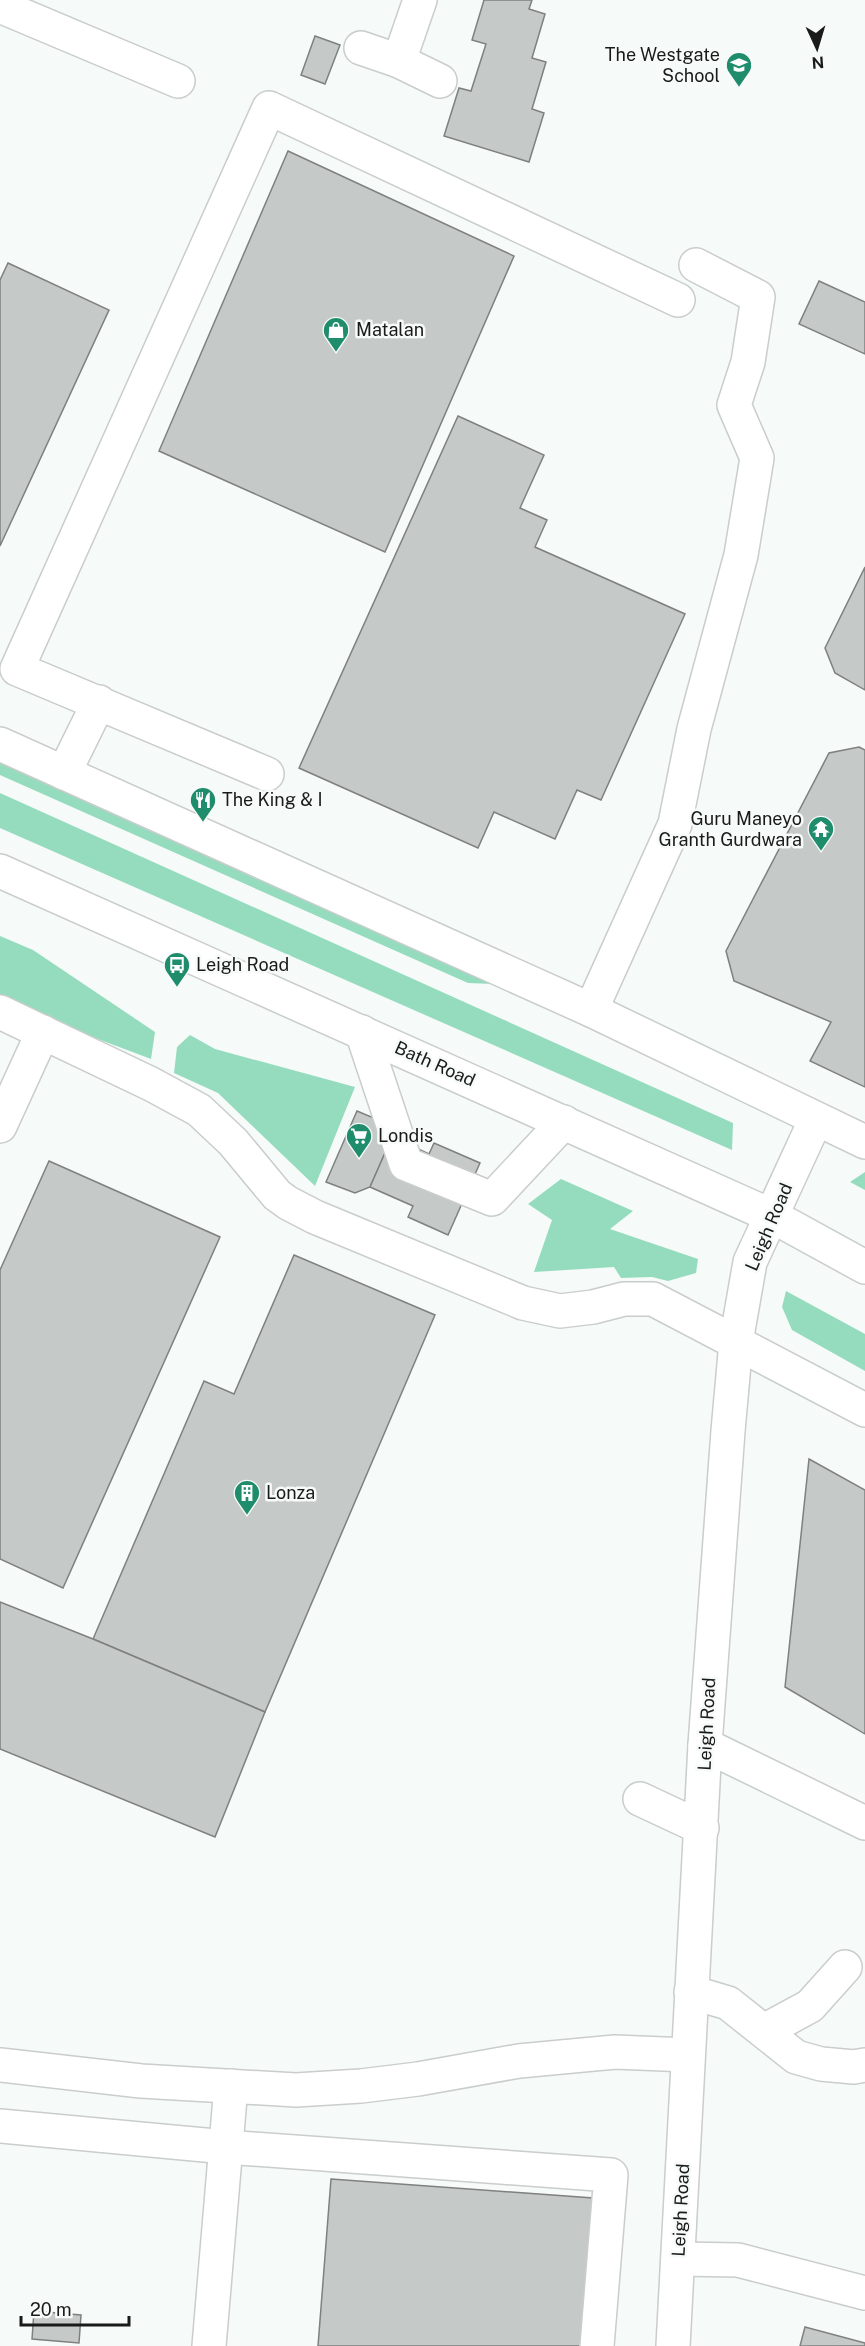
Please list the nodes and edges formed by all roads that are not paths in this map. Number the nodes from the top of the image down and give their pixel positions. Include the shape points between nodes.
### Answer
1 (420, 0) edge
2 (0, 6) edge
3 (361, 48) dead end
4 (399, 61) junction
5 (178, 81) dead end
6 (440, 81) dead end
7 (696, 265) dead end
8 (678, 300) dead end
9 (99, 702) junction
10 (0, 744) edge
11 (64, 773) junction
12 (267, 774) dead end
13 (0, 871) edge
14 (591, 1010) junction
15 (0, 1012) edge
16 (44, 1032) junction
17 (363, 1032) junction
18 (2, 1116) edge
19 (816, 1119) junction
20 (564, 1122) junction
21 (865, 1142) edge
22 (772, 1216) junction
23 (865, 1267) edge
24 (736, 1342) junction
25 (865, 1410) edge
26 (705, 1745) junction
27 (640, 1799) dead end
28 (865, 1823) edge
29 (702, 1828) junction
30 (845, 1967) dead end
31 (691, 1992) junction
32 (764, 2031) junction
33 (688, 2055) junction
34 (865, 2064) edge
35 (0, 2066) edge
36 (231, 2086) junction
37 (0, 2126) edge
38 (226, 2147) junction
39 (679, 2259) junction
40 (865, 2293) edge
41 (209, 2346) edge
42 (597, 2346) edge
43 (674, 2346) edge

1 - 4 street
2 - 5 street
3 - 4 street
4 - 6 street
7 - 14 street via 758,297 748,362 734,405 757,458 741,555 694,729 675,824
8 - 9 street via 269,108 17,669
9 - 11 street
9 - 12 street
10 - 11 street
11 - 14 street
13 - 17 street, Bath Road
14 - 19 street
15 - 16 street
16 - 18 street
16 - 24 street via 199,1110 233,1142 277,1195 315,1217 523,1303 560,1311 624,1299 653,1299
17 - 20 street, Bath Road
17 - 20 street via 406,1164 492,1199
19 - 21 street
19 - 22 street, Leigh Road
20 - 22 street, Bath Road
22 - 23 street, Bath Road
22 - 24 street, Leigh Road via 750,1262
24 - 25 street
24 - 26 street, Leigh Road
26 - 28 street
26 - 29 street, Leigh Road
27 - 29 street
29 - 31 street, Leigh Road
30 - 32 street via 810,2006
31 - 32 street via 728,2003
31 - 33 street, Leigh Road
32 - 34 street via 796,2057 821,2064
33 - 36 street via 615,2052 529,2060 362,2086 296,2090
33 - 39 street, Leigh Road
35 - 36 street
36 - 38 street
37 - 38 street
38 - 41 street
38 - 42 street via 611,2175
39 - 40 street via 738,2260
39 - 43 street, Leigh Road

